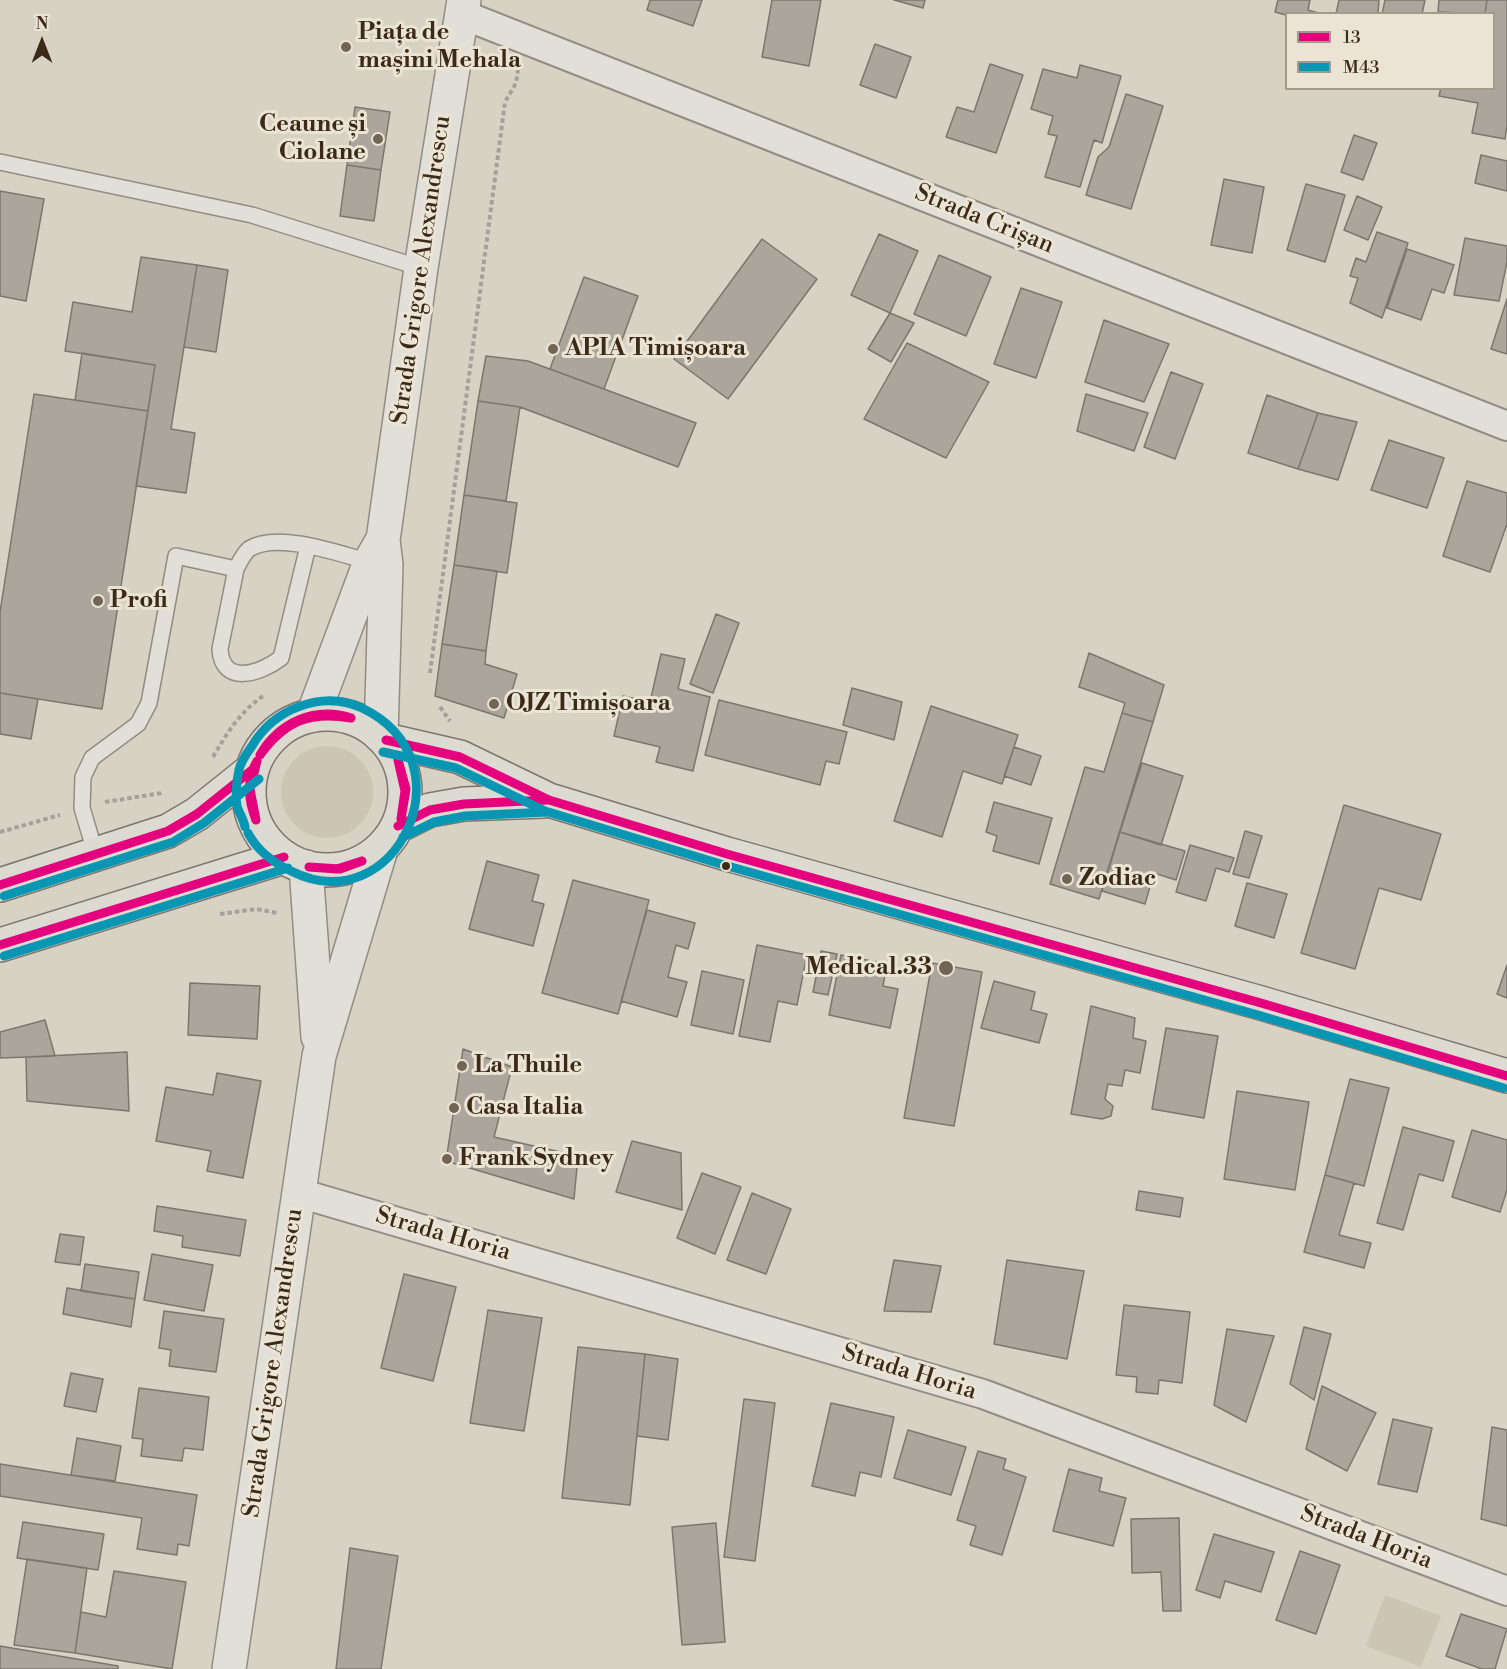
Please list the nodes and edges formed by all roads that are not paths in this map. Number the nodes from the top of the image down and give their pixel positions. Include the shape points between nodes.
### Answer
1 (463, 7) edge
2 (0, 162) edge
3 (421, 268) junction
4 (1507, 426) edge
5 (308, 546) junction
6 (377, 551) junction
7 (236, 569) junction
8 (313, 715) junction
9 (384, 738) junction
10 (252, 770) junction
11 (549, 800) junction
12 (389, 838) junction
13 (96, 855) junction
14 (295, 862) junction
15 (0, 885) edge
16 (0, 945) edge
17 (320, 1056) junction
18 (1507, 1076) edge
19 (298, 1193) junction
20 (1507, 1591) edge
21 (229, 1669) edge

1 - 3 street, Strada Grigore Alexandrescu
1 - 4 street, Strada Crișan
2 - 3 lane via 252,215
3 - 6 street, Strada Grigore Alexandrescu
5 - 6 lane
5 - 7 lane via 273,543 249,550
5 - 7 lane via 281,658 252,672 236,673 225,669 220,661
6 - 8 street, Strada Grigore Alexandrescu
6 - 9 street, Strada Grigore Alexandrescu via 386,565
7 - 13 lane via 176,556 149,703 138,724 92,758 83,777 82,808
8 - 9 main road via 350,718
8 - 10 main road via 278,731 262,749
9 - 11 main road via 460,757
9 - 12 main road via 398,760 405,782 403,812
10 - 13 main road via 197,814 168,831
10 - 14 main road via 252,812 264,837
11 - 12 main road via 464,804 430,810
11 - 18 main road
12 - 14 main road via 368,859 338,869
12 - 17 street, Strada Grigore Alexandrescu
13 - 15 main road
14 - 16 main road
14 - 17 street, Strada Grigore Alexandrescu
17 - 19 street, Strada Grigore Alexandrescu
19 - 20 street, Strada Horia via 982,1394
19 - 21 street, Strada Grigore Alexandrescu

